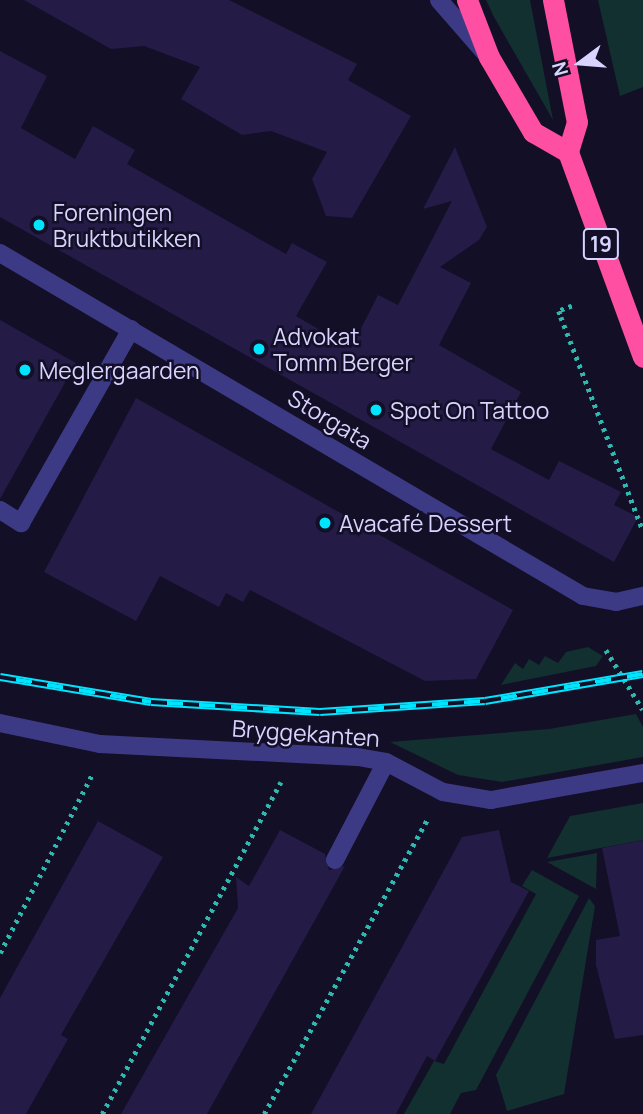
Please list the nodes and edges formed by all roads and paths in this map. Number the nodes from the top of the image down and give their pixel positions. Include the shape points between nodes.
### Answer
1 (439, 0) edge
2 (467, 0) edge
3 (553, 0) edge
4 (489, 57) junction
5 (568, 152) junction
6 (0, 253) edge
7 (572, 306) dead end
8 (131, 329) junction
9 (643, 357) edge
10 (0, 510) edge
11 (643, 531) edge
12 (643, 596) edge
13 (606, 650) dead end
14 (643, 709) edge
15 (0, 723) edge
16 (100, 744) junction
17 (288, 756) junction
18 (386, 762) junction
19 (643, 773) edge
20 (443, 792) junction
21 (335, 860) dead end
22 (0, 953) edge
23 (267, 1112) edge
24 (102, 1114) edge

1 - 4 street
2 - 4 highway
3 - 5 highway via 577,122
4 - 5 highway via 533,132
5 - 9 highway, 19
6 - 8 street, Storgata
7 - 11 path via 559,311
8 - 10 street via 22,523
8 - 12 street, Storgata via 583,596 616,602
13 - 14 path
15 - 16 street, Bryggekanten
16 - 17 street, Bryggekanten
16 - 22 path via 98,762
17 - 18 street, Bryggekanten
17 - 24 path via 283,778
18 - 20 street, Bryggekanten
18 - 21 street
19 - 20 street, Bryggekanten via 525,797 491,800
20 - 23 path

